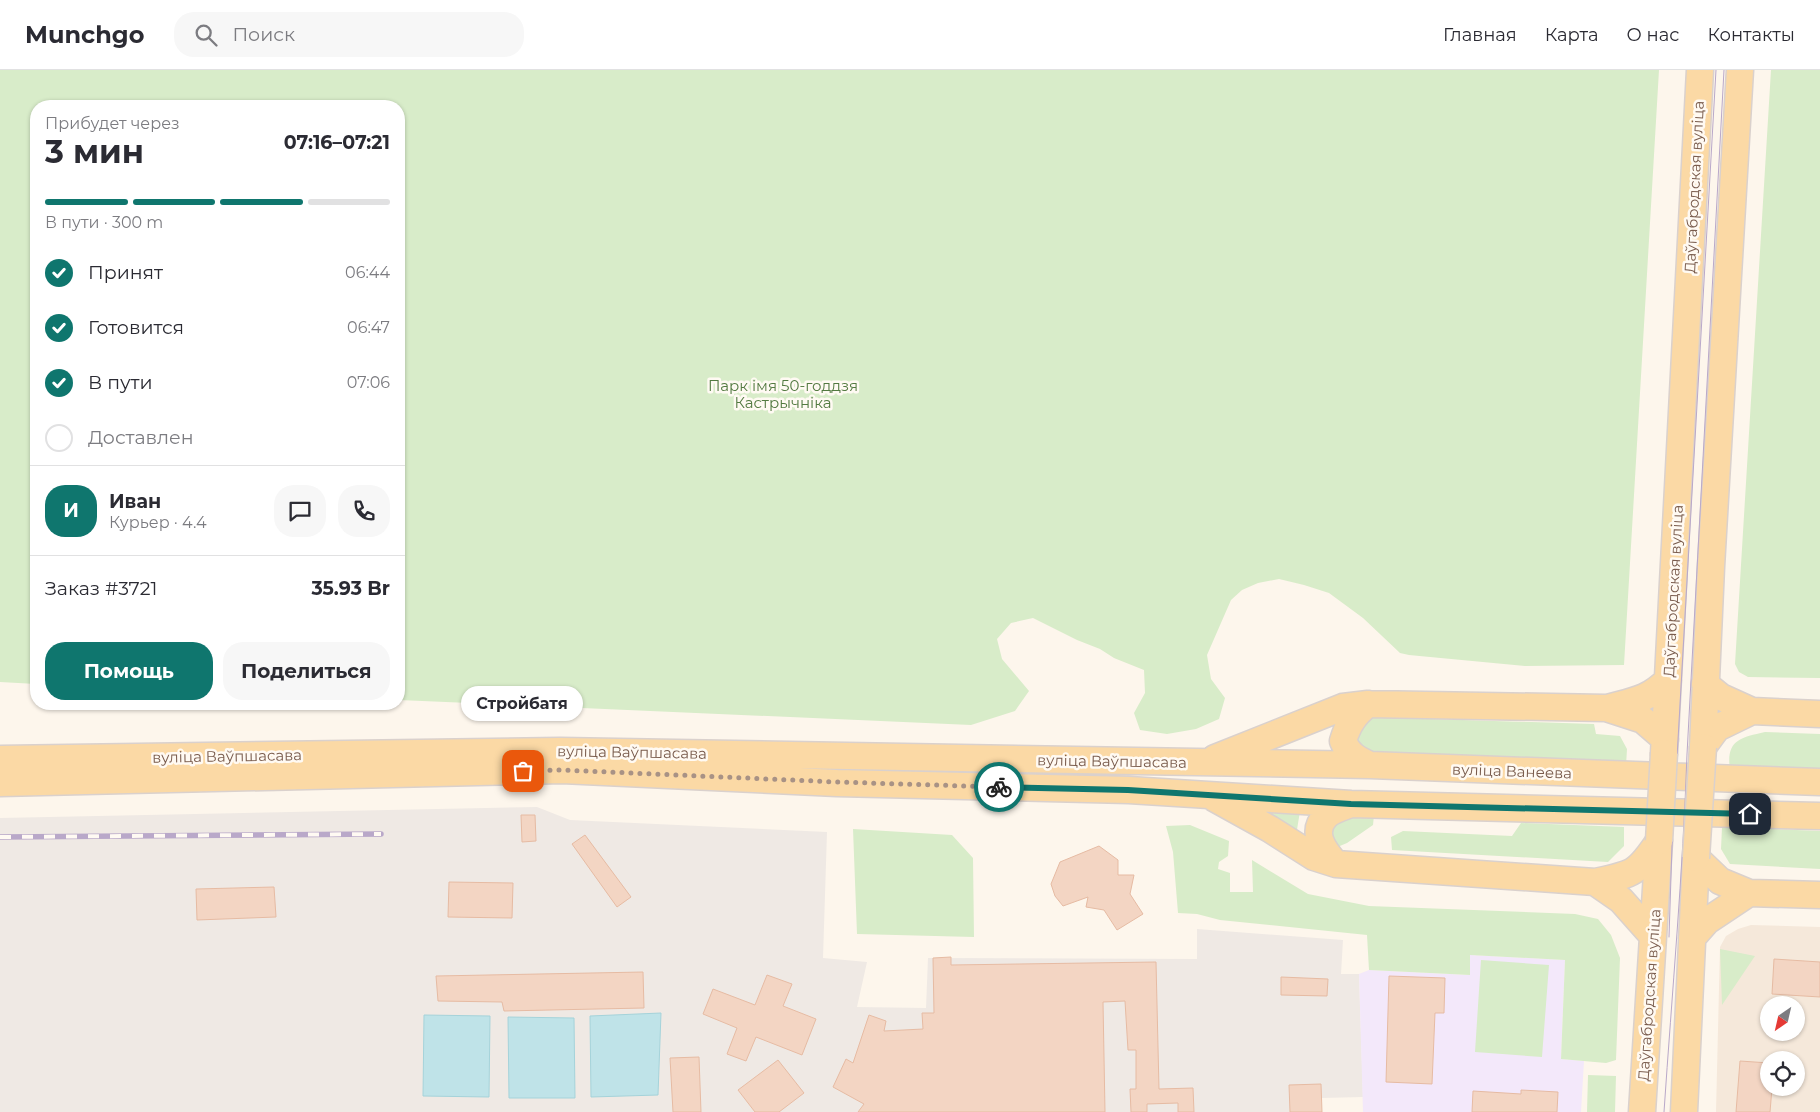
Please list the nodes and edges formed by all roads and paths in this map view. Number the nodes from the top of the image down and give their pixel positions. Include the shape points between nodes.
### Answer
1 (1700, 70) edge
2 (1740, 70) edge
3 (1668, 680) junction
4 (1705, 684) junction
5 (1368, 704) junction
6 (1606, 708) junction
7 (1752, 711) junction
8 (1820, 714) edge
9 (1664, 746) junction
10 (1702, 747) junction
11 (0, 759) edge
12 (1203, 763) junction
13 (1370, 766) junction
14 (1820, 782) edge
15 (0, 783) edge
16 (1207, 794) junction
17 (1351, 804) junction
18 (1820, 816) edge
19 (1659, 841) junction
20 (1696, 858) junction
21 (1336, 864) junction
22 (1595, 882) junction
23 (1749, 893) junction
24 (1820, 895) edge
25 (1653, 936) junction
26 (1692, 938) junction
27 (1642, 1112) edge
28 (1684, 1112) edge

1 - 3 main road, Даўгабродская вуліца
2 - 4 main road
3 - 6 main road via 1656,692 1640,700
3 - 9 main road, Даўгабродская вуліца
4 - 7 main road
4 - 10 main road
5 - 6 main road
5 - 12 main road via 1343,707
5 - 13 main road via 1350,722 1343,741 1354,757
6 - 9 main road via 1643,720
7 - 8 main road
7 - 10 main road via 1717,728
9 - 19 main road, Даўгабродская вуліца, bridge
10 - 20 main road, bridge
11 - 12 main road, вуліца Ваўпшасава via 560,751
12 - 13 main road, вуліца Ванеева
13 - 14 main road, вуліца Ванеева
15 - 16 main road, вуліца Ваўпшасава via 562,770
16 - 17 main road
16 - 21 main road via 1314,857
17 - 18 main road
17 - 21 main road via 1327,816 1319,830 1325,853
19 - 22 main road via 1644,863 1628,875
19 - 25 main road, Даўгабродская вуліца
20 - 23 main road via 1720,881
20 - 26 main road
21 - 22 main road
22 - 25 main road via 1621,900
23 - 24 main road
23 - 26 main road via 1707,921
25 - 27 main road, Даўгабродская вуліца
26 - 28 main road

